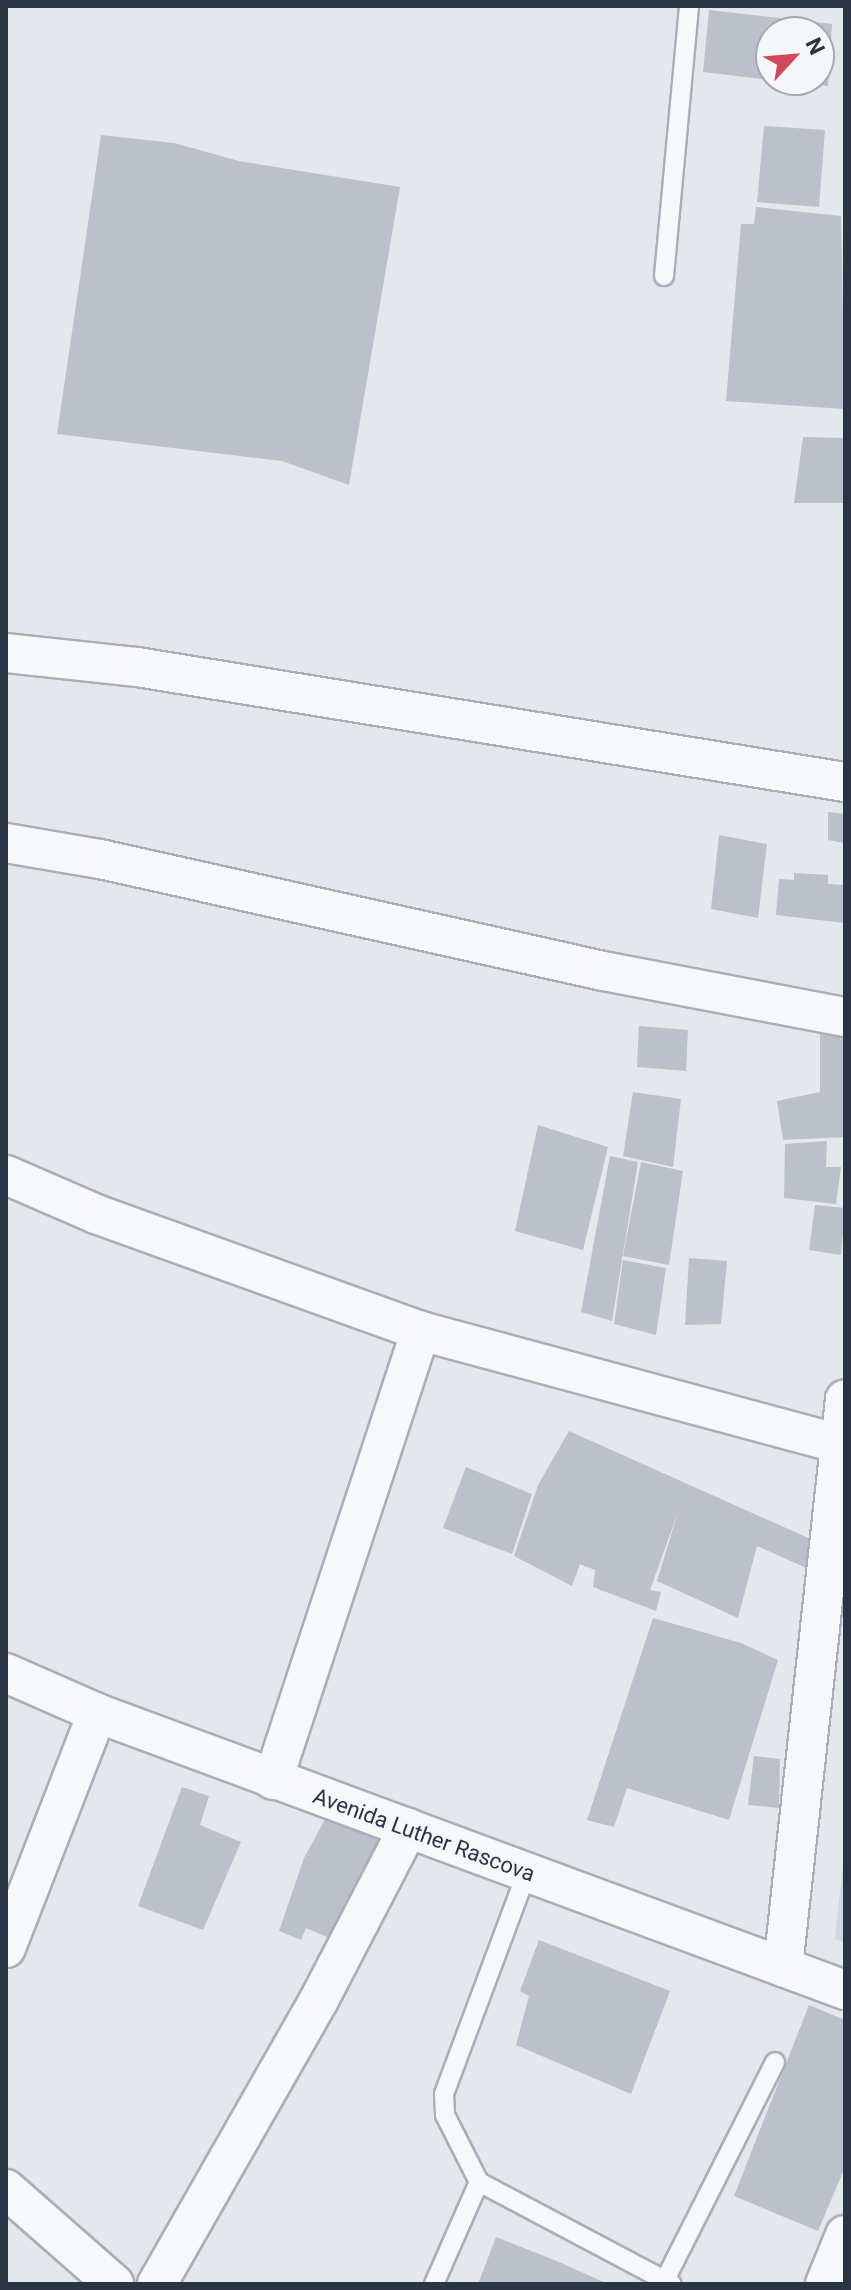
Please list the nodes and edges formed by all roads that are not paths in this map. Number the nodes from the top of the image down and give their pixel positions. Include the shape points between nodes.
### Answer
1 (689, 6) edge
2 (664, 276) dead end
3 (6, 653) edge
4 (845, 782) edge
5 (6, 843) edge
6 (845, 1017) edge
7 (6, 1175) edge
8 (421, 1331) junction
9 (845, 1399) edge
10 (841, 1444) junction
11 (6, 1673) edge
12 (97, 1713) junction
13 (273, 1780) junction
14 (408, 1828) junction
15 (527, 1872) junction
16 (6, 1948) edge
17 (783, 1967) junction
18 (845, 1990) edge
19 (775, 2062) dead end
20 (479, 2182) junction
21 (6, 2189) edge
22 (845, 2235) edge
23 (668, 2282) edge
24 (114, 2284) edge
25 (157, 2284) edge
26 (434, 2284) edge
27 (825, 2284) edge

1 - 2 lane
3 - 4 street via 137,667 433,712
5 - 6 street via 100,859 603,971
7 - 8 street via 96,1214
8 - 10 street
8 - 13 street
9 - 10 street
10 - 17 street
11 - 12 street, Avenida Luther Rascova
12 - 13 street, Avenida Luther Rascova
12 - 16 street
13 - 14 street, Avenida Luther Rascova
14 - 15 street, Avenida Luther Rascova
14 - 25 street via 319,2000
15 - 17 street, Avenida Luther Rascova
15 - 20 lane via 444,2094 445,2115
17 - 18 street, Avenida Luther Rascova
19 - 23 lane
20 - 23 lane
20 - 26 lane
21 - 24 street
22 - 27 street

